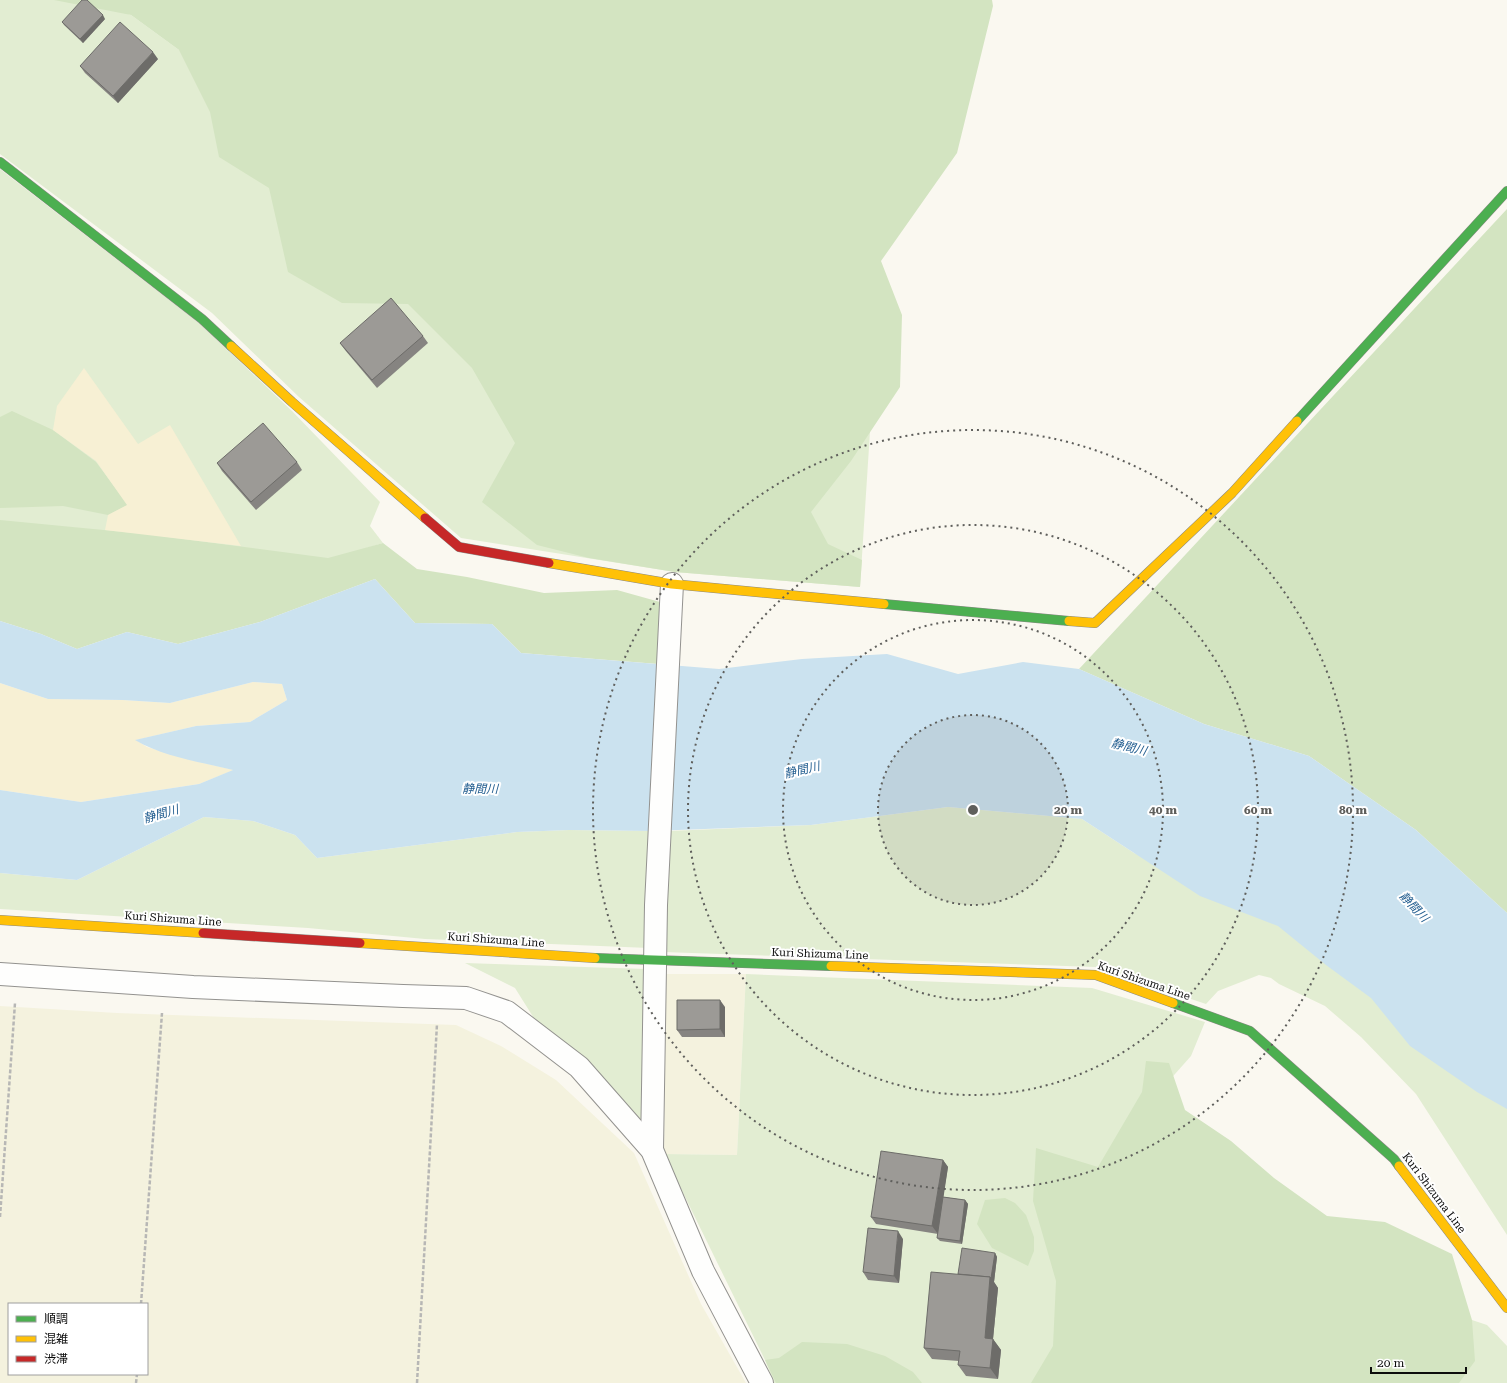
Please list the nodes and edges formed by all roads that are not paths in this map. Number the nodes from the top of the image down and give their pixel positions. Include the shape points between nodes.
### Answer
1 (0, 162) edge
2 (1507, 191) edge
3 (672, 584) junction
4 (0, 920) edge
5 (655, 960) junction
6 (9, 974) edge
7 (652, 1150) junction
8 (1507, 1308) edge
9 (762, 1383) edge

1 - 3 street via 202,318 292,402 459,547
2 - 3 street via 1232,493 1095,622
3 - 5 street
4 - 5 street, Kuri Shizuma Line via 603,959
5 - 7 street
5 - 8 street, Kuri Shizuma Line via 1096,975 1250,1032 1394,1159
6 - 7 street via 466,998 507,1012 579,1067
7 - 9 street via 703,1271

